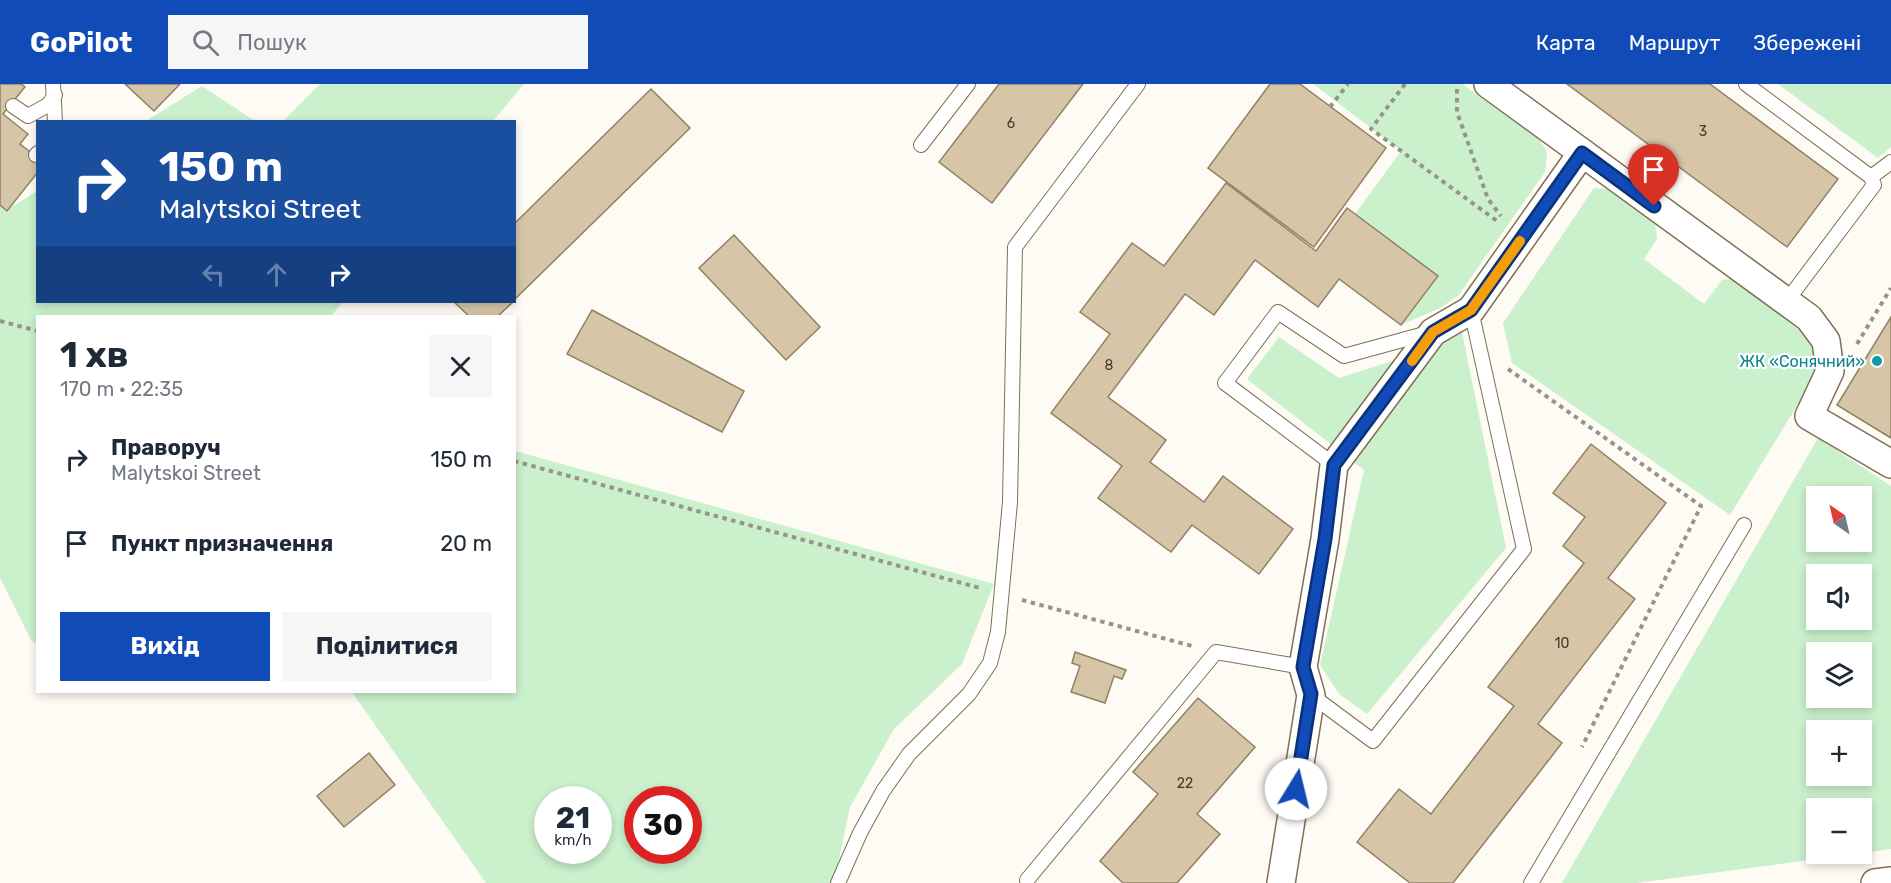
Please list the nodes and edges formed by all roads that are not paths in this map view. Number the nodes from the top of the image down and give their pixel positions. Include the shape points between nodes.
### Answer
1 (968, 84) edge
2 (1138, 84) edge
3 (1488, 84) edge
4 (1746, 84) edge
5 (54, 89) edge
6 (13, 106) dead end
7 (55, 120) edge
8 (921, 146) dead end
9 (1582, 153) junction
10 (1891, 162) edge
11 (1871, 177) junction
12 (1786, 302) junction
13 (1471, 310) junction
14 (1433, 332) junction
15 (1891, 464) edge
16 (1334, 465) junction
17 (1744, 525) dead end
18 (1303, 667) junction
19 (1311, 694) junction
20 (1027, 880) dead end
21 (1891, 881) edge
22 (838, 883) edge
23 (1281, 883) edge
24 (1532, 883) edge
25 (1875, 883) edge

1 - 8 lane
2 - 22 lane via 1015,247 1011,467 998,632 990,663 969,694 909,754 883,791
3 - 9 street
4 - 11 lane
5 - 6 lane via 48,105 28,116
5 - 7 lane
9 - 12 street
9 - 13 street
10 - 11 lane
11 - 12 lane via 1874,185
12 - 15 street via 1809,318 1826,341 1830,371 1809,416
13 - 14 street
13 - 19 lane via 1524,549 1373,741
14 - 16 street
14 - 16 lane via 1344,356 1278,312 1225,383
16 - 18 street
17 - 24 lane
18 - 19 street
18 - 20 lane via 1215,652
19 - 23 street
21 - 25 street

